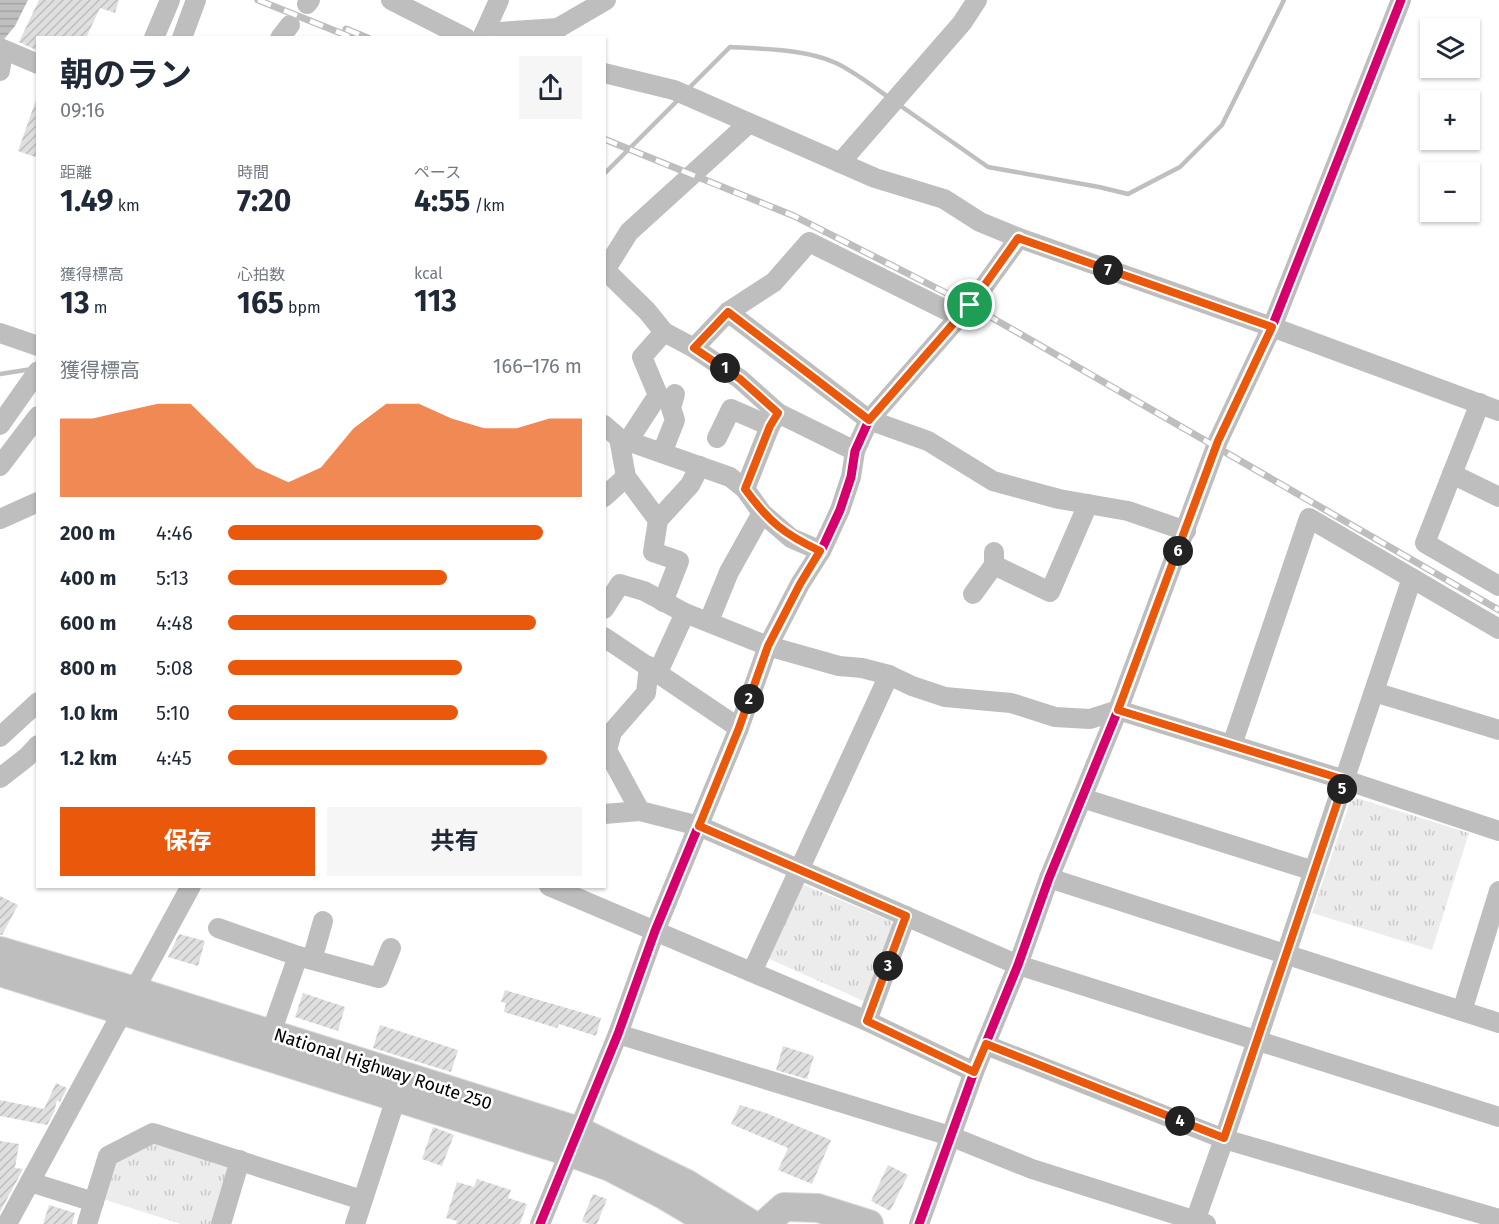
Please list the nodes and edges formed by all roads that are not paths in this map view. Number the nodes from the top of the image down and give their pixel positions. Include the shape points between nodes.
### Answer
1 (170, 0) edge
2 (196, 0) edge
3 (391, 0) edge
4 (499, 0) edge
5 (606, 0) edge
6 (977, 0) edge
7 (1401, 0) edge
8 (155, 36) edge
9 (183, 36) edge
10 (477, 36) edge
11 (1, 50) edge
12 (36, 63) edge
13 (0, 71) edge
14 (606, 73) edge
15 (749, 123) junction
16 (840, 163) junction
17 (1018, 238) junction
18 (606, 270) edge
19 (606, 273) edge
20 (728, 312) junction
21 (960, 316) junction
22 (1272, 327) junction
23 (664, 332) junction
24 (0, 333) edge
25 (36, 345) edge
26 (694, 348) junction
27 (36, 374) edge
28 (675, 394) dead end
29 (1480, 403) junction
30 (1499, 411) edge
31 (36, 419) edge
32 (774, 420) junction
33 (869, 420) junction
34 (0, 425) edge
35 (617, 435) edge
36 (717, 438) dead end
37 (855, 451) junction
38 (662, 453) junction
39 (0, 466) edge
40 (700, 466) junction
41 (1452, 474) junction
42 (626, 477) junction
43 (745, 489) junction
44 (606, 495) edge
45 (1499, 496) edge
46 (36, 503) edge
47 (1088, 504) junction
48 (762, 513) junction
49 (0, 519) edge
50 (658, 520) junction
51 (1186, 531) junction
52 (820, 551) junction
53 (1412, 578) junction
54 (1499, 586) edge
55 (973, 594) dead end
56 (663, 602) junction
57 (606, 606) edge
58 (685, 613) junction
59 (709, 621) junction
60 (1499, 629) edge
61 (606, 638) edge
62 (768, 646) junction
63 (654, 669) junction
64 (889, 675) junction
65 (1374, 692) junction
66 (36, 704) edge
67 (1118, 710) junction
68 (739, 728) junction
69 (608, 729) edge
70 (1499, 730) edge
71 (0, 737) edge
72 (1232, 745) junction
73 (34, 755) edge
74 (0, 778) edge
75 (1345, 780) junction
76 (1082, 798) junction
77 (640, 811) junction
78 (606, 814) edge
79 (699, 826) junction
80 (1499, 831) edge
81 (798, 869) junction
82 (1314, 871) junction
83 (1049, 878) junction
84 (190, 888) edge
85 (554, 888) edge
86 (1499, 891) edge
87 (906, 916) junction
88 (322, 921) dead end
89 (218, 928) dead end
90 (655, 931) junction
91 (391, 948) dead end
92 (0, 951) edge
93 (1286, 954) junction
94 (305, 958) junction
95 (1018, 965) junction
96 (0, 972) edge
97 (752, 972) junction
98 (129, 1001) junction
99 (1462, 1011) junction
100 (867, 1021) junction
101 (1499, 1023) edge
102 (271, 1034) junction
103 (618, 1034) junction
104 (1257, 1040) junction
105 (986, 1044) junction
106 (974, 1072) junction
107 (396, 1098) junction
108 (1499, 1117) edge
109 (950, 1136) junction
110 (1224, 1138) junction
111 (574, 1142) junction
112 (240, 1160) junction
113 (30, 1182) junction
114 (362, 1200) junction
115 (94, 1202) junction
116 (1499, 1219) edge
117 (1199, 1223) edge
118 (7, 1224) edge
119 (87, 1224) edge
120 (221, 1224) edge
121 (355, 1224) edge
122 (540, 1224) edge
123 (713, 1224) edge
124 (750, 1224) edge
125 (765, 1224) edge
126 (869, 1224) edge
127 (919, 1224) edge

1 - 8 street
2 - 9 street
3 - 10 street
4 - 10 street
5 - 10 street via 558,28
6 - 16 street via 962,23
7 - 22 street
11 - 12 street
11 - 13 street
14 - 15 street via 674,90
15 - 16 street
15 - 18 street via 629,232
16 - 17 street via 944,199 980,222
17 - 21 street
17 - 22 street
19 - 23 street
20 - 21 street via 774,282 809,242
20 - 26 street
20 - 33 street
21 - 33 street
22 - 29 street
22 - 51 street via 1218,441
23 - 26 street
23 - 35 street via 642,357 658,395
24 - 25 street
26 - 32 street via 740,379
27 - 34 street
28 - 38 street via 671,408 675,420
29 - 30 street
29 - 41 street
31 - 39 street
32 - 36 street via 731,409
32 - 37 street
32 - 43 street
33 - 37 street
33 - 47 street via 928,441 993,481
35 - 38 street
35 - 42 street
37 - 52 street via 840,510
38 - 40 street
40 - 43 street via 730,477
40 - 50 street via 690,485
41 - 45 street
41 - 54 street via 1425,543
42 - 44 street
42 - 50 street
43 - 48 street
46 - 49 street
47 - 51 street via 1128,511
47 - 55 street via 1050,592 994,558
48 - 52 street via 791,538
48 - 59 street via 729,572
50 - 56 street via 653,552 679,561
51 - 67 street
52 - 62 street
53 - 60 street
53 - 65 street
53 - 72 street via 1309,518
56 - 57 street via 620,584
56 - 58 street
58 - 59 street
58 - 63 street
59 - 62 street
61 - 63 street
62 - 64 street
62 - 68 street
63 - 68 street
63 - 69 street via 646,693
64 - 67 street via 945,697 1011,703 1055,717 1090,719
64 - 81 street
65 - 70 street
65 - 75 street
66 - 71 street
67 - 72 street
67 - 76 street
68 - 79 street
69 - 77 street via 607,750
72 - 75 street
73 - 74 street
75 - 80 street
75 - 82 street
76 - 82 street
76 - 83 street
77 - 78 street
77 - 79 street
79 - 81 street
79 - 90 street
81 - 87 street
81 - 97 street
82 - 93 street
83 - 93 street
83 - 95 street
84 - 98 street
85 - 90 street
86 - 99 street
87 - 95 street
87 - 100 street
88 - 94 street
89 - 94 street
90 - 97 street
90 - 103 street
91 - 94 street via 379,978
92 - 98 highway, National Highway Route 250
93 - 99 street
93 - 104 street
94 - 102 street
95 - 104 street
95 - 105 street
96 - 98 highway, National Highway Route 250
97 - 100 street
98 - 102 highway, National Highway Route 250
98 - 107 highway, National Highway Route 250
98 - 113 street
99 - 101 street
100 - 106 street
102 - 111 highway, National Highway Route 250
103 - 109 street
103 - 111 street
104 - 108 street
104 - 110 street
105 - 106 street
105 - 110 street
106 - 109 street
107 - 111 highway, National Highway Route 250
107 - 114 street
109 - 117 street via 1032,1169
109 - 127 street
110 - 116 street
110 - 117 street
111 - 122 street
111 - 123 highway, National Highway Route 250 via 610,1167
111 - 124 highway, National Highway Route 250 via 687,1184
112 - 114 street
112 - 115 street via 153,1133 108,1156
112 - 120 street
113 - 115 street
113 - 118 street
114 - 121 street
115 - 119 street
125 - 126 highway via 784,1207 818,1208

